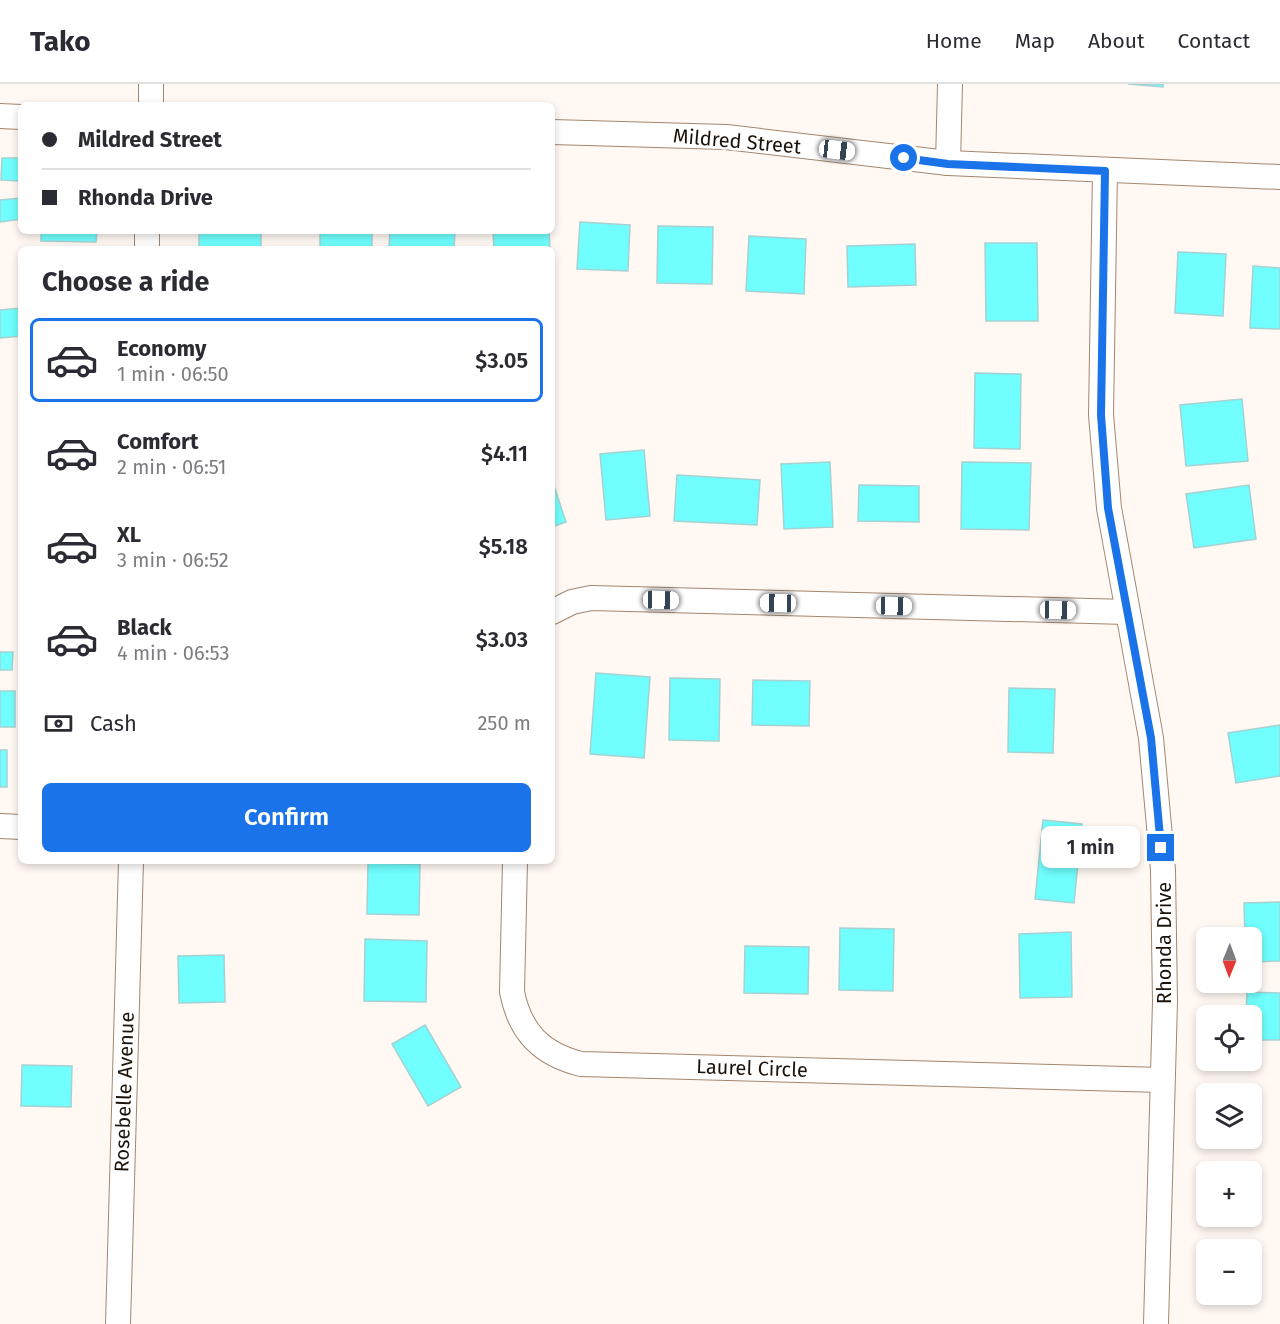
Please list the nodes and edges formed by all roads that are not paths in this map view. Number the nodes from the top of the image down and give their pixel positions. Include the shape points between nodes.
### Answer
1 (152, 84) edge
2 (950, 84) edge
3 (151, 102) edge
4 (0, 116) edge
5 (18, 117) edge
6 (555, 132) edge
7 (948, 164) junction
8 (1105, 171) junction
9 (1280, 177) edge
10 (555, 610) edge
11 (1127, 612) junction
12 (0, 826) edge
13 (18, 827) edge
14 (130, 864) edge
15 (515, 864) edge
16 (1162, 1080) junction
17 (118, 1324) edge
18 (1156, 1324) edge

1 - 3 street
2 - 7 street
4 - 5 street
6 - 7 street, Mildred Street via 726,137
7 - 8 street, Mildred Street
8 - 9 street, Mildred Street
8 - 11 street, Rhonda Drive via 1101,415 1108,508
10 - 11 street via 591,598
11 - 16 street, Rhonda Drive via 1151,738 1163,870
12 - 13 street
14 - 17 street, Rosebelle Avenue
15 - 16 street, Laurel Circle via 512,992 516,1012 525,1030 543,1049 561,1059 580,1064
16 - 18 street, Rhonda Drive

